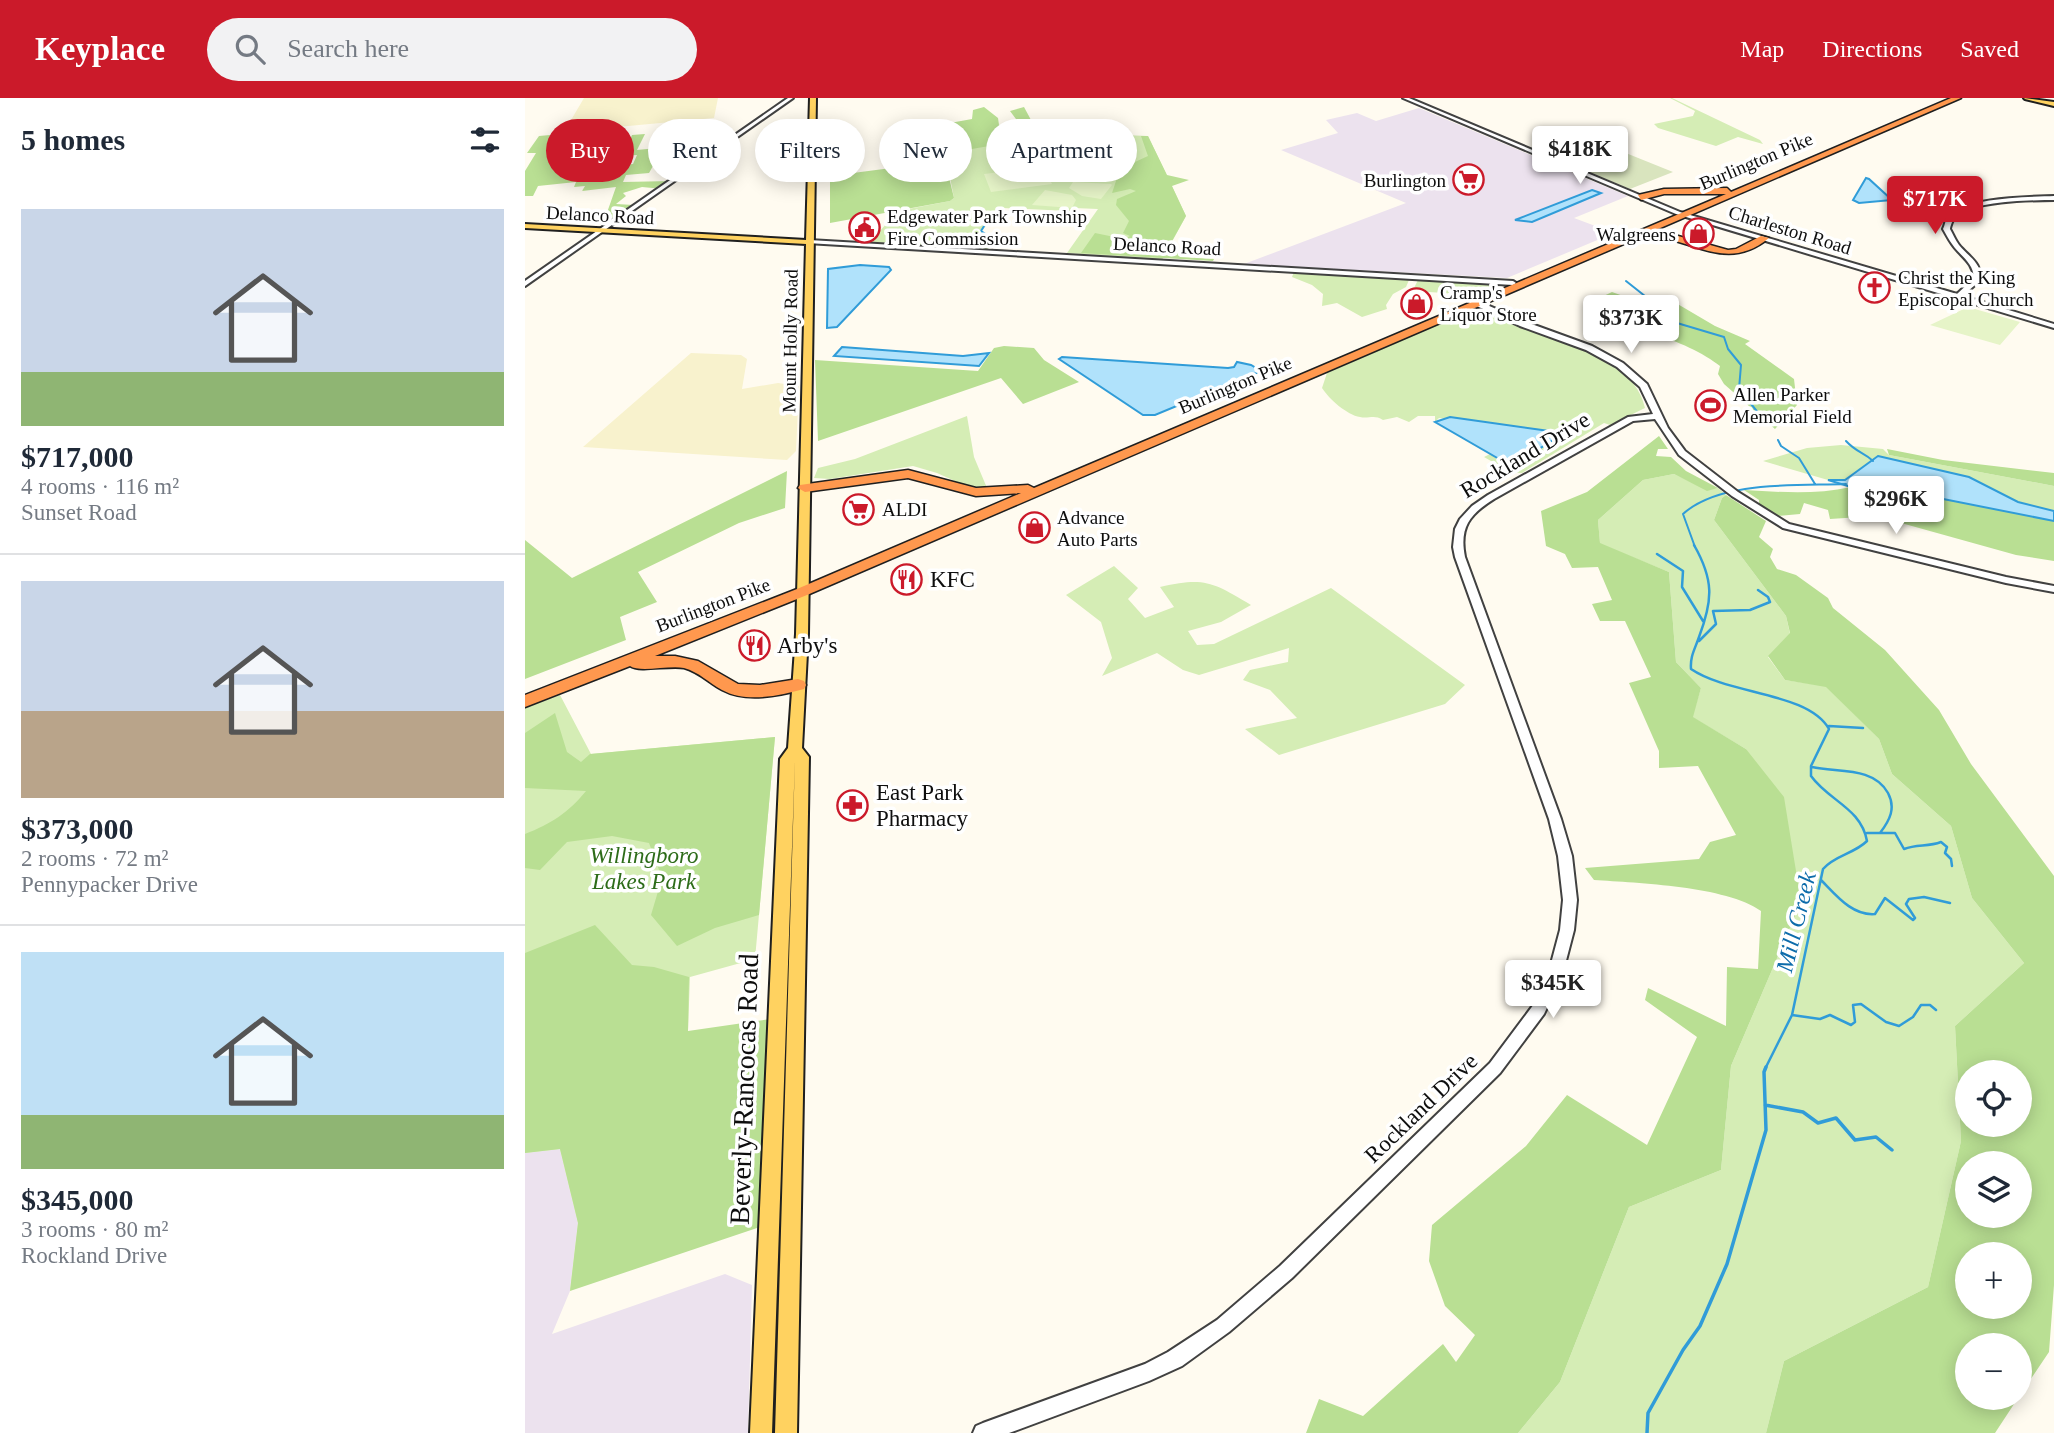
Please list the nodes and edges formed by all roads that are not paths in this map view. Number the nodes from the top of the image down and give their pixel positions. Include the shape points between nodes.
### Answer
1 (791, 98) edge
2 (813, 98) edge
3 (1405, 98) edge
4 (1947, 98) edge
5 (1957, 98) edge
6 (2027, 98) edge
7 (2037, 98) edge
8 (2054, 103) edge
9 (1731, 190) junction
10 (1641, 197) junction
11 (2054, 198) edge
12 (1681, 214) junction
13 (525, 226) edge
14 (603, 230) junction
15 (1635, 236) junction
16 (1764, 238) junction
17 (809, 242) junction
18 (1513, 283) junction
19 (525, 284) edge
20 (1958, 297) junction
21 (1475, 302) junction
22 (2054, 326) edge
23 (1659, 416) junction
24 (1725, 486) joint
25 (805, 488) junction
26 (1028, 489) junction
27 (1735, 494) joint
28 (802, 588) junction
29 (2054, 589) edge
30 (596, 673) junction
31 (798, 685) junction
32 (525, 693) edge
33 (525, 701) edge
34 (795, 749) junction
35 (761, 1433) edge
36 (786, 1433) edge
37 (983, 1433) edge

1 - 14 street
2 - 17 main road, Mount Holly Road
3 - 10 street, Charleston Road
4 - 9 highway, Burlington Pike
5 - 12 highway, Burlington Pike
6 - 8 main road
7 - 8 main road
9 - 10 highway via 1669,189
9 - 12 highway, Burlington Pike
10 - 12 street, Charleston Road
11 - 20 street via 1986,202 1953,215 1948,224 1950,236 1978,273 1978,279
12 - 15 highway, Burlington Pike
12 - 16 street, Charleston Road
12 - 18 highway, Burlington Pike
13 - 14 main road, Delanco Road
14 - 17 main road, Delanco Road
14 - 19 street
15 - 16 highway via 1664,235 1728,253
15 - 21 highway, Burlington Pike
16 - 20 street, Charleston Road
17 - 18 street, Delanco Road
17 - 25 main road, Mount Holly Road
18 - 21 highway, Burlington Pike
20 - 22 street, Charleston Road
21 - 23 street via 1621,365 1644,386
21 - 26 highway, Burlington Pike
21 - 28 highway, Burlington Pike
23 - 24 street via 1682,453
23 - 37 street, Rockland Drive via 1632,419 1501,491 1470,512 1458,532 1460,557 1555,819 1567,870 1569,915 1562,953 1548,992 1530,1022 1488,1076 1286,1272 1223,1326 1149,1372
24 - 27 street
25 - 26 highway via 908,474 976,492
25 - 28 main road, Mount Holly Road
26 - 28 highway, Burlington Pike
27 - 29 street via 1799,530
28 - 30 highway, Burlington Pike
28 - 31 main road, Beverly-Rancocas Road
28 - 32 highway, Burlington Pike
30 - 31 highway via 677,661 706,671 736,690
30 - 33 highway, Burlington Pike
31 - 34 main road, Beverly-Rancocas Road
34 - 35 main road, Beverly-Rancocas Road via 787,760
34 - 36 main road, Beverly-Rancocas Road via 802,757

